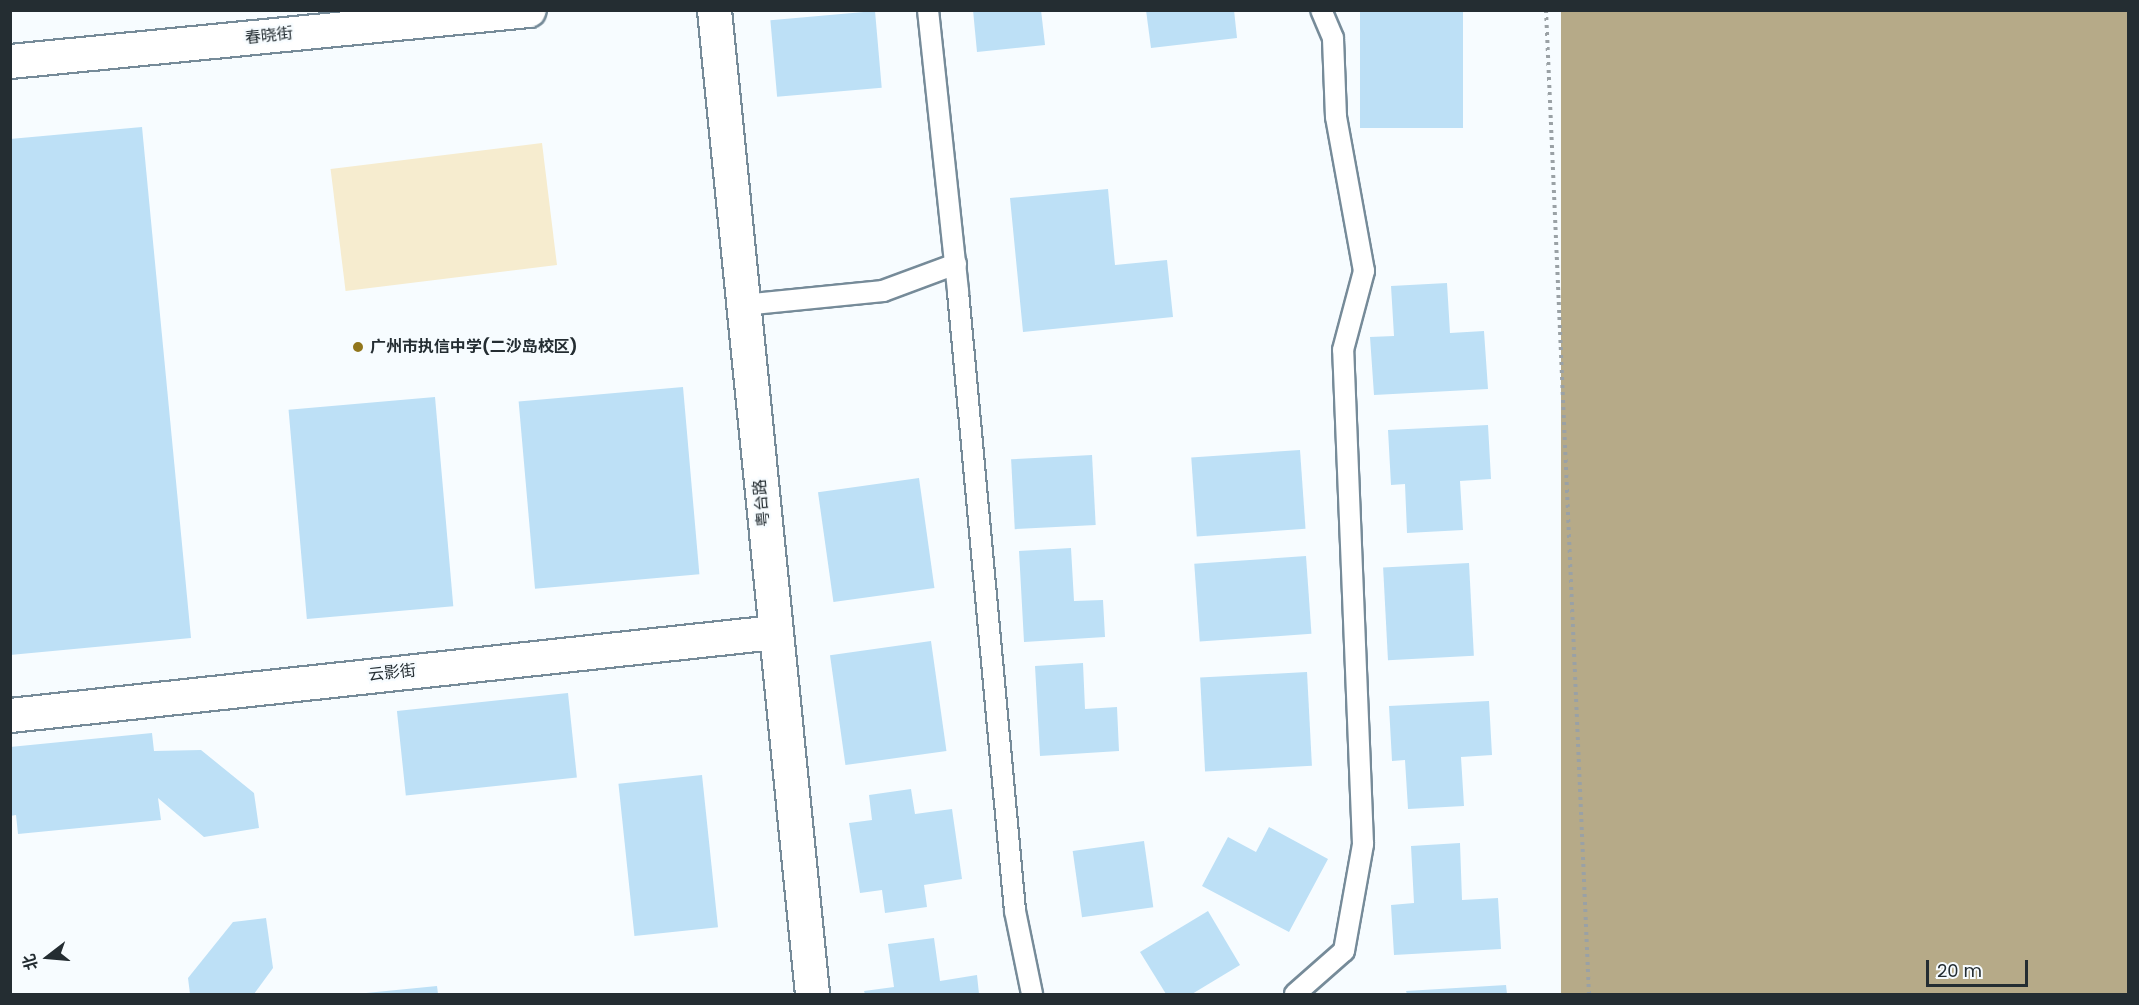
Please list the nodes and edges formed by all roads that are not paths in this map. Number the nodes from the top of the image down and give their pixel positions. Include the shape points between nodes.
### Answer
1 (528, 10) edge
2 (714, 10) edge
3 (928, 10) edge
4 (1321, 10) edge
5 (10, 61) edge
6 (956, 264) junction
7 (743, 304) junction
8 (774, 632) junction
9 (10, 715) edge
10 (812, 994) edge
11 (1032, 994) edge
12 (1295, 994) edge

1 - 5 street, 春晓街
2 - 7 street, 粤台路
3 - 6 lane
4 - 12 lane via 1333,38 1336,117 1364,271 1343,350 1363,844 1344,951
6 - 7 lane via 883,291
6 - 11 lane via 1015,911
7 - 8 street, 粤台路
8 - 9 street, 云影街
8 - 10 street, 粤台路

